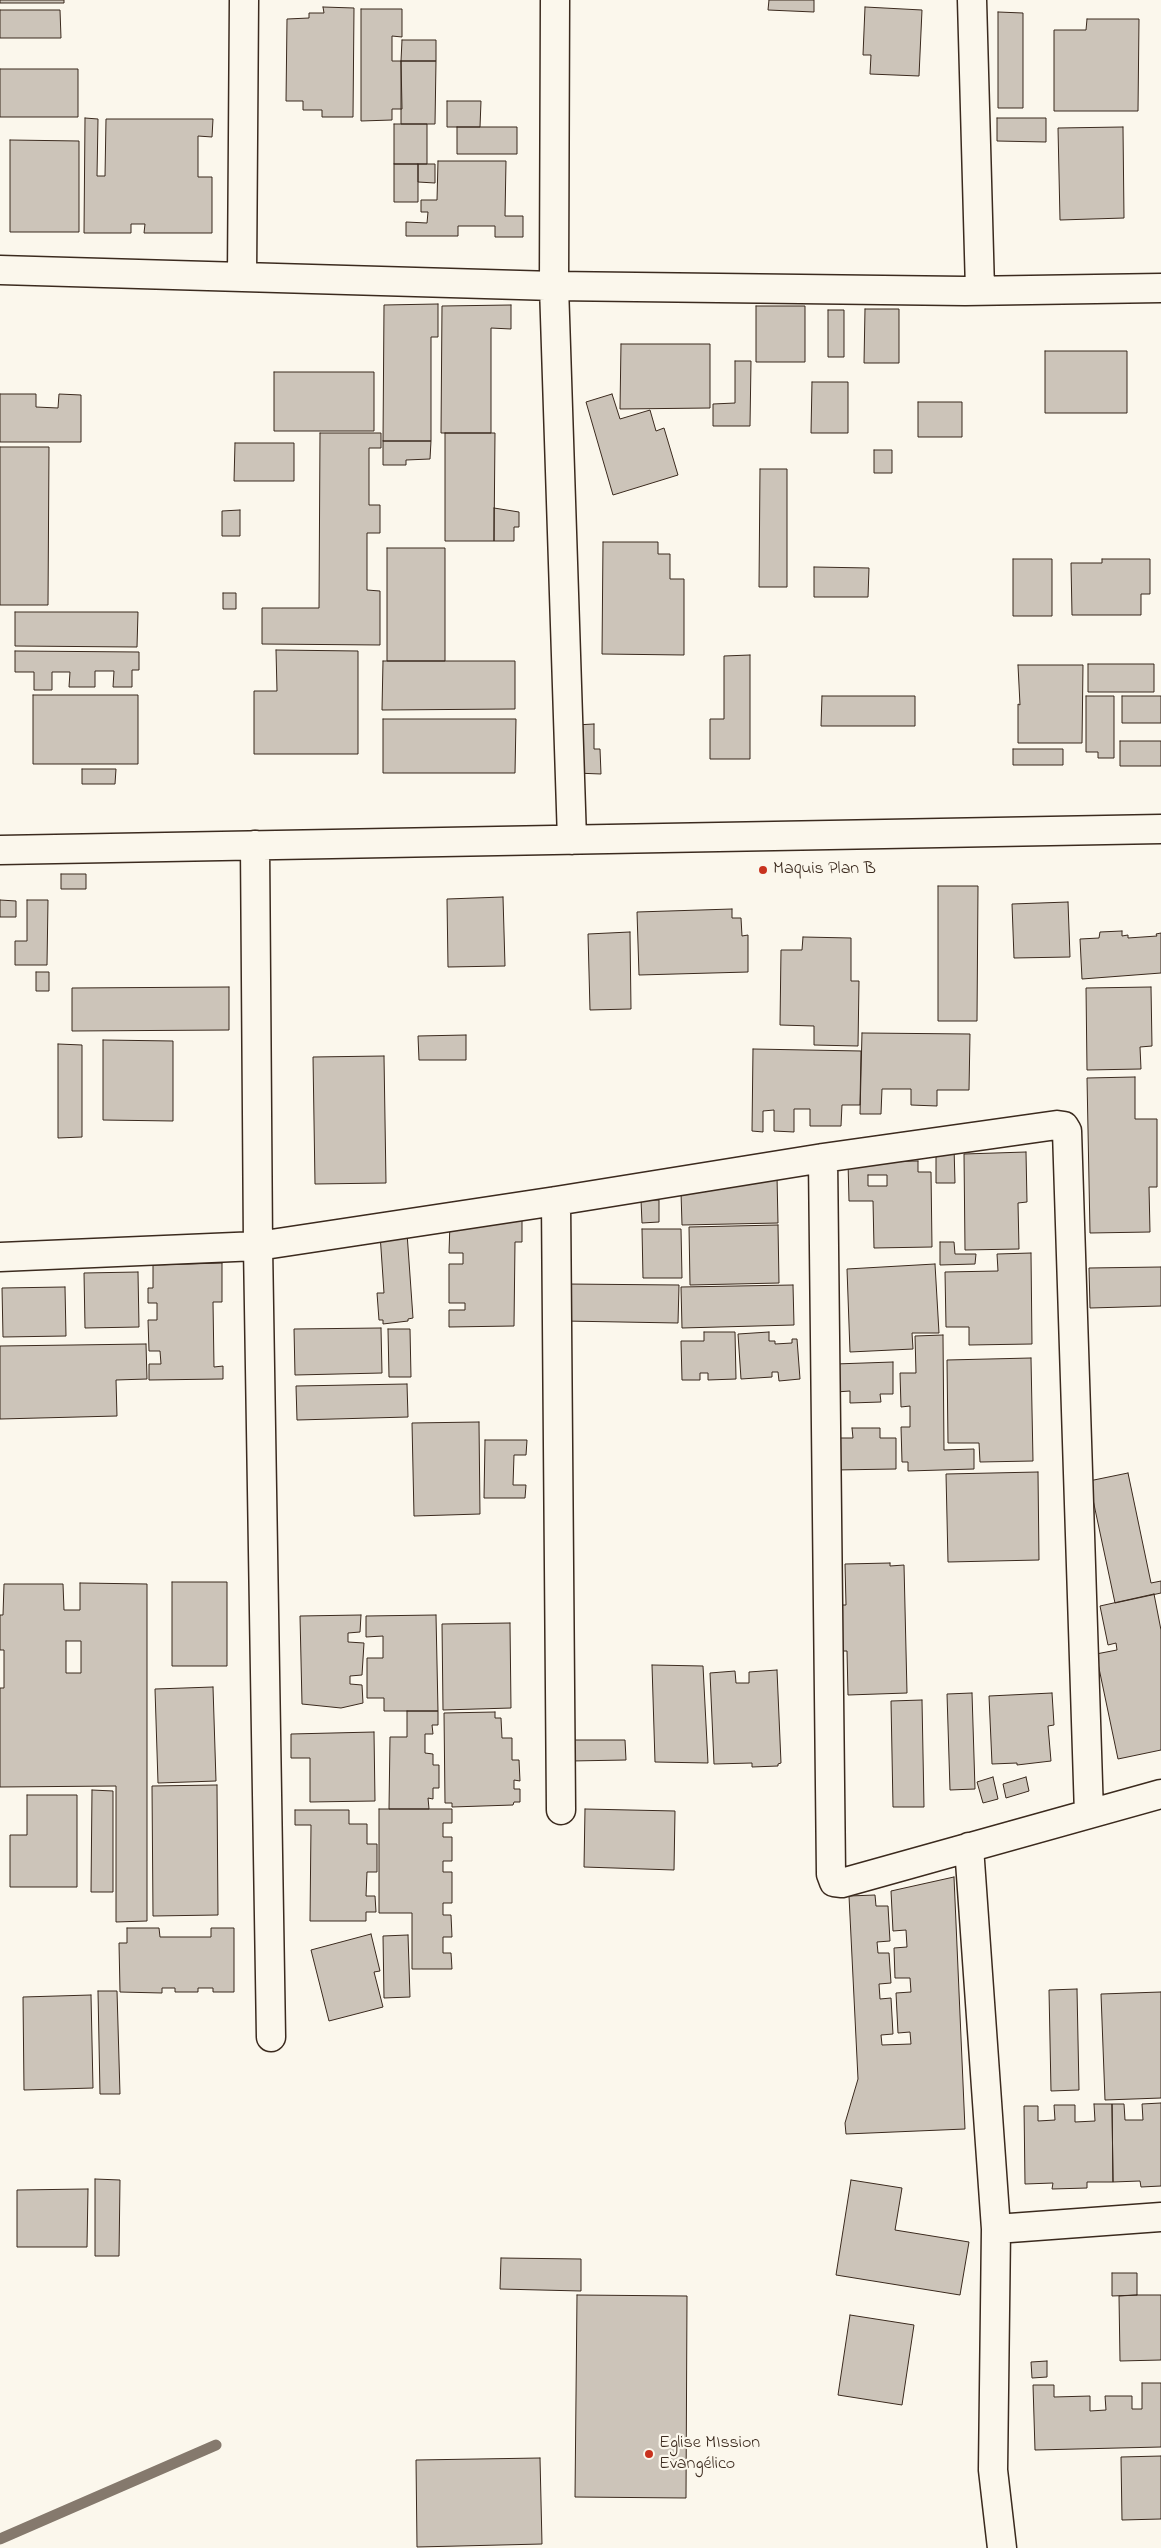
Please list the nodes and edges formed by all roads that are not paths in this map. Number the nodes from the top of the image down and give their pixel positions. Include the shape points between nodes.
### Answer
1 (244, 0) edge
2 (555, 0) edge
3 (972, 0) edge
4 (0, 270) edge
5 (242, 277) junction
6 (554, 286) junction
7 (1161, 288) edge
8 (980, 290) junction
9 (1161, 829) edge
10 (572, 840) junction
11 (255, 845) junction
12 (0, 850) edge
13 (822, 1158) junction
14 (556, 1202) junction
15 (258, 1246) junction
16 (0, 1257) edge
17 (1161, 1794) edge
18 (561, 1810) dead end
19 (1089, 1814) junction
20 (969, 1848) junction
21 (271, 2037) dead end
22 (1161, 2217) edge
23 (996, 2228) junction
24 (1002, 2548) edge

1 - 5 street
2 - 6 street
3 - 8 street
4 - 5 street
5 - 6 street
6 - 8 street
6 - 10 street
7 - 8 street
9 - 10 street
10 - 11 street
11 - 12 street
11 - 15 street
13 - 14 street
13 - 19 street via 1057,1125 1064,1126 1067,1131
13 - 20 street via 831,1874 834,1882 842,1883
14 - 15 street
14 - 18 street
15 - 16 street
15 - 21 street
17 - 19 street
19 - 20 street
20 - 23 street
22 - 23 street
23 - 24 street via 993,2470

